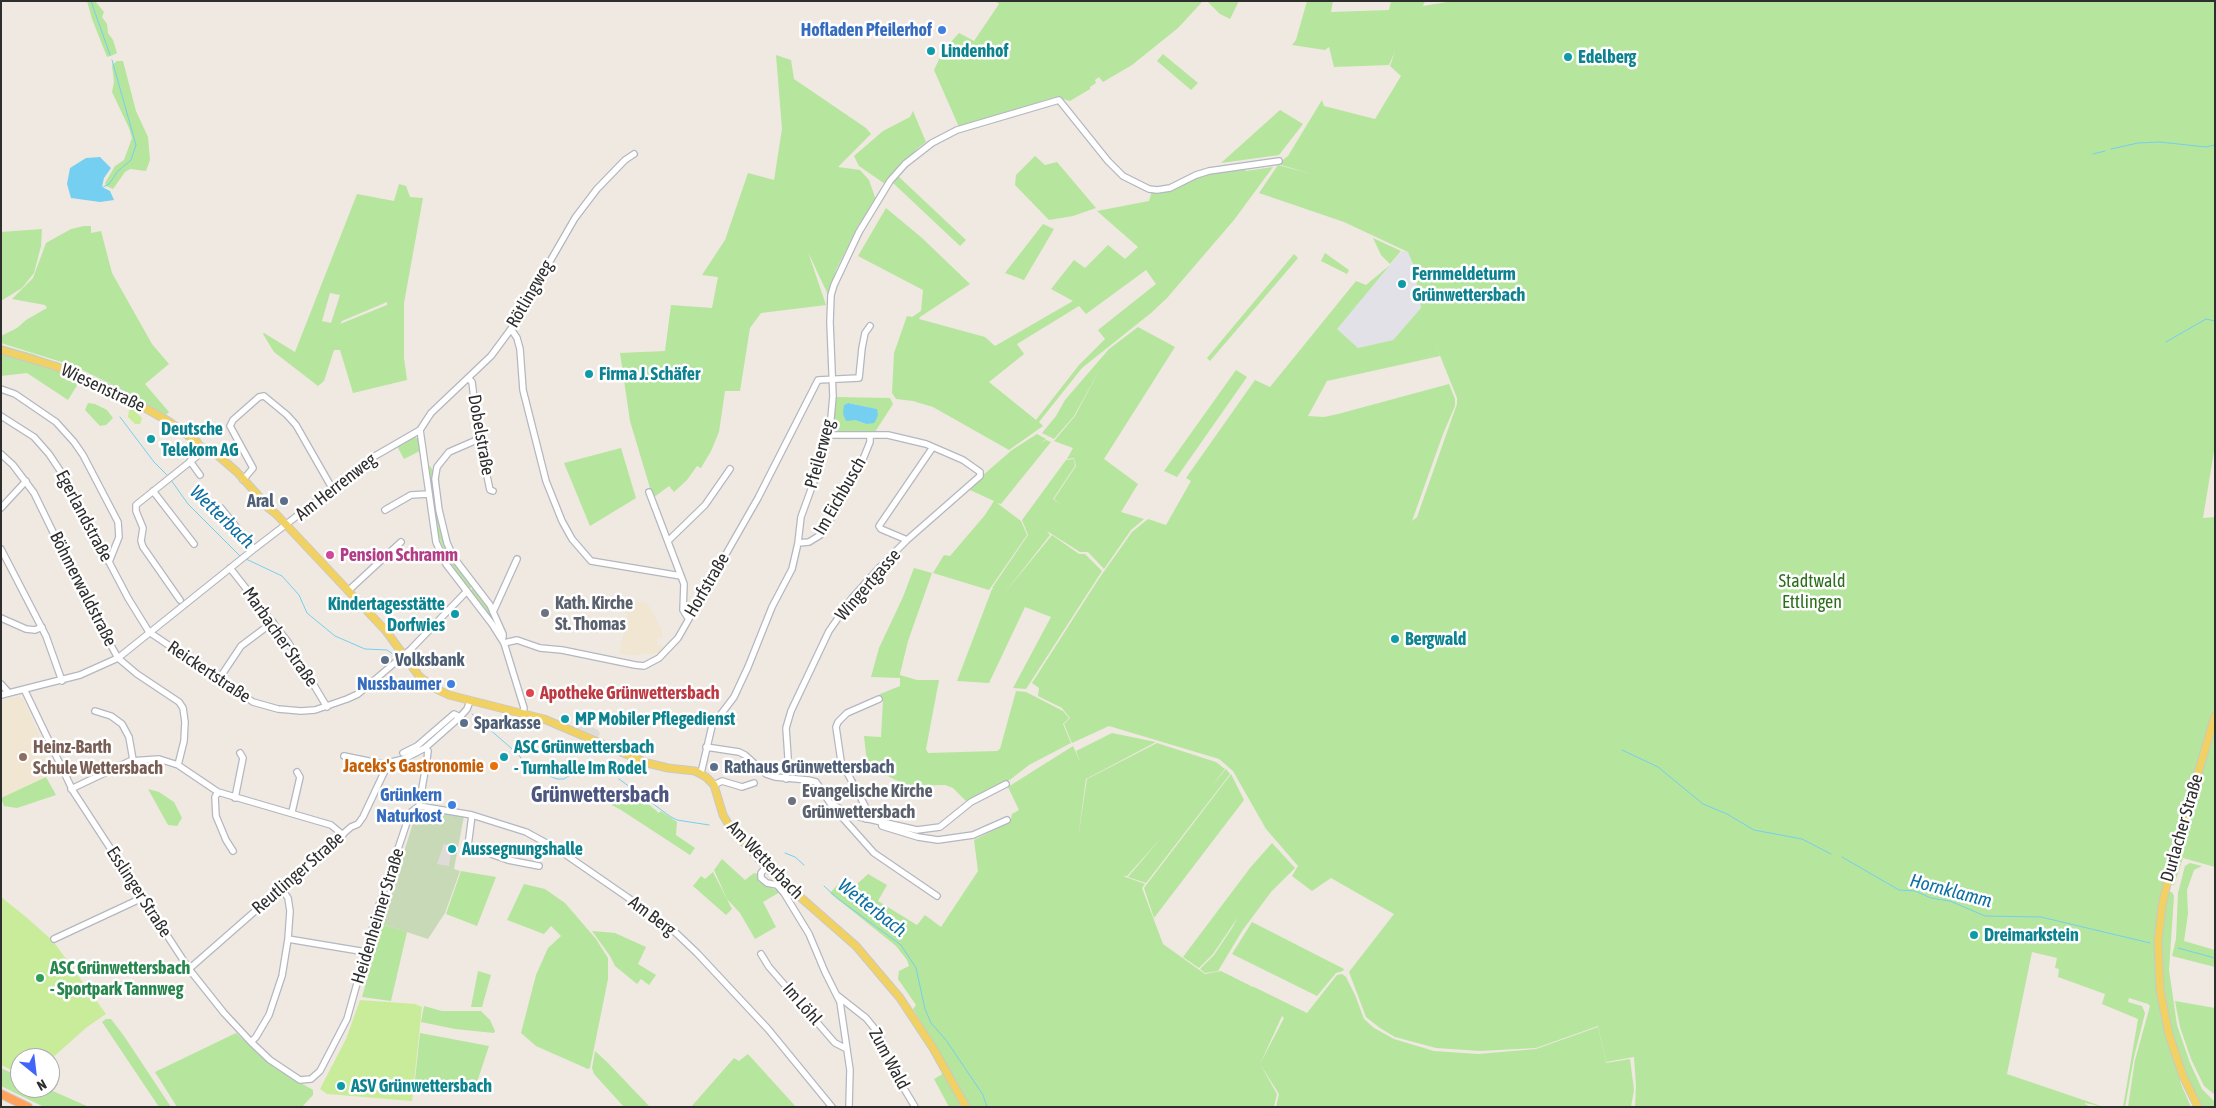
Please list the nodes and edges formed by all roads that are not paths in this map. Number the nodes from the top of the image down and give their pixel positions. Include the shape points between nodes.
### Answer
1 (634, 154) dead end
2 (1279, 161) dead end
3 (870, 326) dead end
4 (511, 328) junction
5 (1, 350) edge
6 (833, 378) junction
7 (469, 379) junction
8 (1, 389) edge
9 (1, 416) edge
10 (420, 430) junction
11 (829, 436) junction
12 (870, 436) junction
13 (479, 439) junction
14 (933, 447) junction
15 (207, 450) junction
16 (1, 454) edge
17 (190, 461) junction
18 (730, 469) dead end
19 (200, 475) dead end
20 (240, 478) junction
21 (26, 481) junction
22 (332, 488) junction
23 (153, 491) junction
24 (493, 491) dead end
25 (649, 492) dead end
26 (428, 494) junction
27 (1, 508) edge
28 (221, 508) dead end
29 (385, 510) dead end
30 (287, 525) junction
31 (669, 540) junction
32 (907, 540) junction
33 (401, 542) dead end
34 (798, 543) junction
35 (194, 544) dead end
36 (1, 549) edge
37 (254, 549) junction
38 (517, 559) dead end
39 (109, 562) junction
40 (230, 568) junction
41 (681, 576) junction
42 (348, 591) junction
43 (467, 591) junction
44 (180, 600) dead end
45 (493, 612) junction
46 (1, 618) edge
47 (688, 618) junction
48 (273, 622) junction
49 (42, 627) junction
50 (149, 632) junction
51 (502, 640) junction
52 (404, 655) junction
53 (118, 658) junction
54 (219, 679) junction
55 (62, 681) junction
56 (1, 684) edge
57 (24, 691) junction
58 (9, 693) junction
59 (1, 695) edge
60 (879, 698) dead end
61 (470, 700) junction
62 (327, 707) junction
63 (95, 711) dead end
64 (523, 714) junction
65 (2215, 716) edge
66 (460, 717) junction
67 (706, 747) junction
68 (425, 748) junction
69 (240, 753) dead end
70 (403, 753) dead end
71 (344, 756) dead end
72 (133, 760) junction
73 (388, 764) junction
74 (178, 765) junction
75 (297, 772) dead end
76 (701, 773) junction
77 (786, 778) junction
78 (754, 783) dead end
79 (1006, 784) dead end
80 (714, 785) junction
81 (71, 789) junction
82 (218, 792) junction
83 (235, 798) junction
84 (419, 806) junction
85 (842, 811) junction
86 (292, 812) junction
87 (472, 815) junction
88 (866, 819) junction
89 (1006, 820) dead end
90 (881, 822) junction
91 (343, 834) junction
92 (233, 851) dead end
93 (539, 866) dead end
94 (766, 867) junction
95 (281, 888) junction
96 (937, 896) dead end
97 (142, 898) junction
98 (54, 939) dead end
99 (288, 939) junction
100 (366, 952) junction
101 (761, 954) dead end
102 (189, 969) junction
103 (837, 994) junction
104 (251, 1042) junction
105 (847, 1049) junction
106 (311, 1079) joint
107 (1, 1094) edge
108 (2196, 1105) edge
109 (28, 1107) edge
110 (832, 1107) edge
111 (849, 1107) edge
112 (915, 1107) edge
113 (966, 1107) edge

1 - 4 street, Rötlingweg via 597,189 575,218
2 - 6 street, Pfeilerweg via 1209,171 1170,188 1157,190 1136,184 1116,169 1096,149 1059,100 957,130 901,168 852,244 832,295 829,341
3 - 6 street via 865,333 859,378
4 - 7 street, Rötlingweg
4 - 41 street via 520,349 523,390 546,481 572,539 591,561
5 - 15 main road, Wiesenstraße via 67,370 115,391 158,415
6 - 11 street, Pfeilerweg
6 - 47 street, Horfstraße via 818,380 758,498
7 - 10 street, Rötlingweg via 431,413
7 - 13 street, Dobelstraße
8 - 39 street via 15,394 56,422 83,455 118,522 119,536
9 - 39 street, Egerlandstraße via 34,437 49,454
10 - 22 street, Am Herrenweg via 390,446
10 - 26 street
11 - 12 street
11 - 34 street, Pfeilerweg via 801,517
12 - 14 street via 888,435
12 - 34 street, Im Eichbusch via 859,469 822,534 809,542
13 - 24 street, Dobelstraße via 490,490
13 - 45 street via 448,452 437,467 435,479 447,543
14 - 32 street via 879,526
14 - 32 street, Wingertgasse via 963,460 980,474
15 - 17 street
15 - 20 main road, Wiesenstraße
16 - 21 street, Böhmerwaldstraße
17 - 19 street
17 - 23 street
18 - 31 street via 705,505
20 - 22 street via 253,468 230,426 259,397 264,396 296,425
20 - 30 main road, Wiesenstraße
21 - 27 street
21 - 53 street, Böhmerwaldstraße
22 - 30 street, Am Herrenweg
23 - 35 street
23 - 44 street via 136,505 143,528 141,541
25 - 31 street
26 - 29 street via 411,495
26 - 43 street via 436,542 446,564
28 - 37 street
30 - 37 street, Am Herrenweg
30 - 42 main road, Wiesenstraße
31 - 41 street
32 - 77 street, Wingertgasse via 852,598 822,644 786,728
33 - 42 street
34 - 67 street, Pfeilerweg via 792,569 772,607 748,667 734,697 712,726
36 - 49 street
37 - 40 street, Am Herrenweg
38 - 45 street
39 - 50 street, Egerlandstraße
40 - 48 street, Marbacher Straße
40 - 50 street, Am Herrenweg
41 - 47 street via 685,590 683,610
42 - 52 main road, Wiesenstraße
43 - 51 street
43 - 52 street, Reickertstraße
45 - 51 street
46 - 49 street via 26,629
47 - 51 street, Horfstraße via 672,645 659,658 644,666 540,648 517,640
48 - 54 street via 241,646
48 - 62 street, Marbacher Straße
49 - 55 street
50 - 53 street, Am Herrenweg
50 - 54 street, Reickertstraße
51 - 64 street via 524,708
52 - 61 main road, Wiesenstraße via 419,676 434,688 444,694
52 - 62 street, Reickertstraße via 358,694
53 - 55 street, Am Herrenweg
53 - 74 street, Böhmerwaldstraße via 183,708 184,741
54 - 62 street, Reickertstraße via 253,702 267,707 301,711
55 - 57 street, Am Herrenweg
56 - 58 street
57 - 58 street, Am Herrenweg
57 - 81 street, Esslinger Straße
58 - 59 street, Am Herrenweg
60 - 88 street via 847,713 836,727 841,762 866,806
61 - 64 main road
61 - 66 street
63 - 72 street via 122,724 129,737
64 - 76 main road via 569,728 647,763
65 - 108 main road, Durlacher Straße via 2173,857 2158,941 2159,981 2166,1026
66 - 68 street
66 - 70 street via 454,714
67 - 76 street, Pfeilerweg
67 - 77 street via 739,752 766,774
68 - 73 street
68 - 84 street, Heidenheimer Straße via 428,751 427,763
69 - 83 street via 243,758
71 - 73 street
72 - 74 street via 159,759
72 - 81 street
73 - 91 street, Reutlinger Straße via 363,817
74 - 82 street
75 - 86 street via 300,777
76 - 80 main road, Am Wetterbach
77 - 85 street via 816,782 830,803
78 - 80 street via 742,788 722,781
79 - 90 street via 972,802 932,830
80 - 94 main road, Am Wetterbach via 725,819
81 - 97 street, Esslinger Straße
82 - 83 street
82 - 92 street via 215,797 216,816
83 - 86 street
84 - 87 street, Am Berg
84 - 100 street, Heidenheimer Straße via 410,813
85 - 88 street
85 - 96 street via 840,816 874,853
86 - 91 street via 330,825
87 - 93 street via 468,846 508,860
87 - 110 street, Am Berg via 510,826 551,845 676,933 742,1000
88 - 90 street
89 - 90 street via 973,835 938,840 882,826
91 - 95 street, Reutlinger Straße
94 - 103 street via 761,878 777,885 784,893 809,934
94 - 113 main road, Am Wetterbach via 843,933 867,958 900,998
95 - 99 street via 288,898 290,911
95 - 102 street, Reutlinger Straße
97 - 98 street
97 - 102 street, Esslinger Straße
99 - 100 street
99 - 104 street via 282,976 269,1015
100 - 106 street, Heidenheimer Straße via 346,1019 325,1065
101 - 105 street, Im Löhl via 835,1043
102 - 104 street, Esslinger Straße
103 - 105 street
103 - 112 street, Zum Wald via 866,1018 879,1034
104 - 106 street, Esslinger Straße via 270,1060 300,1080
105 - 111 street via 851,1078
107 - 109 highway

